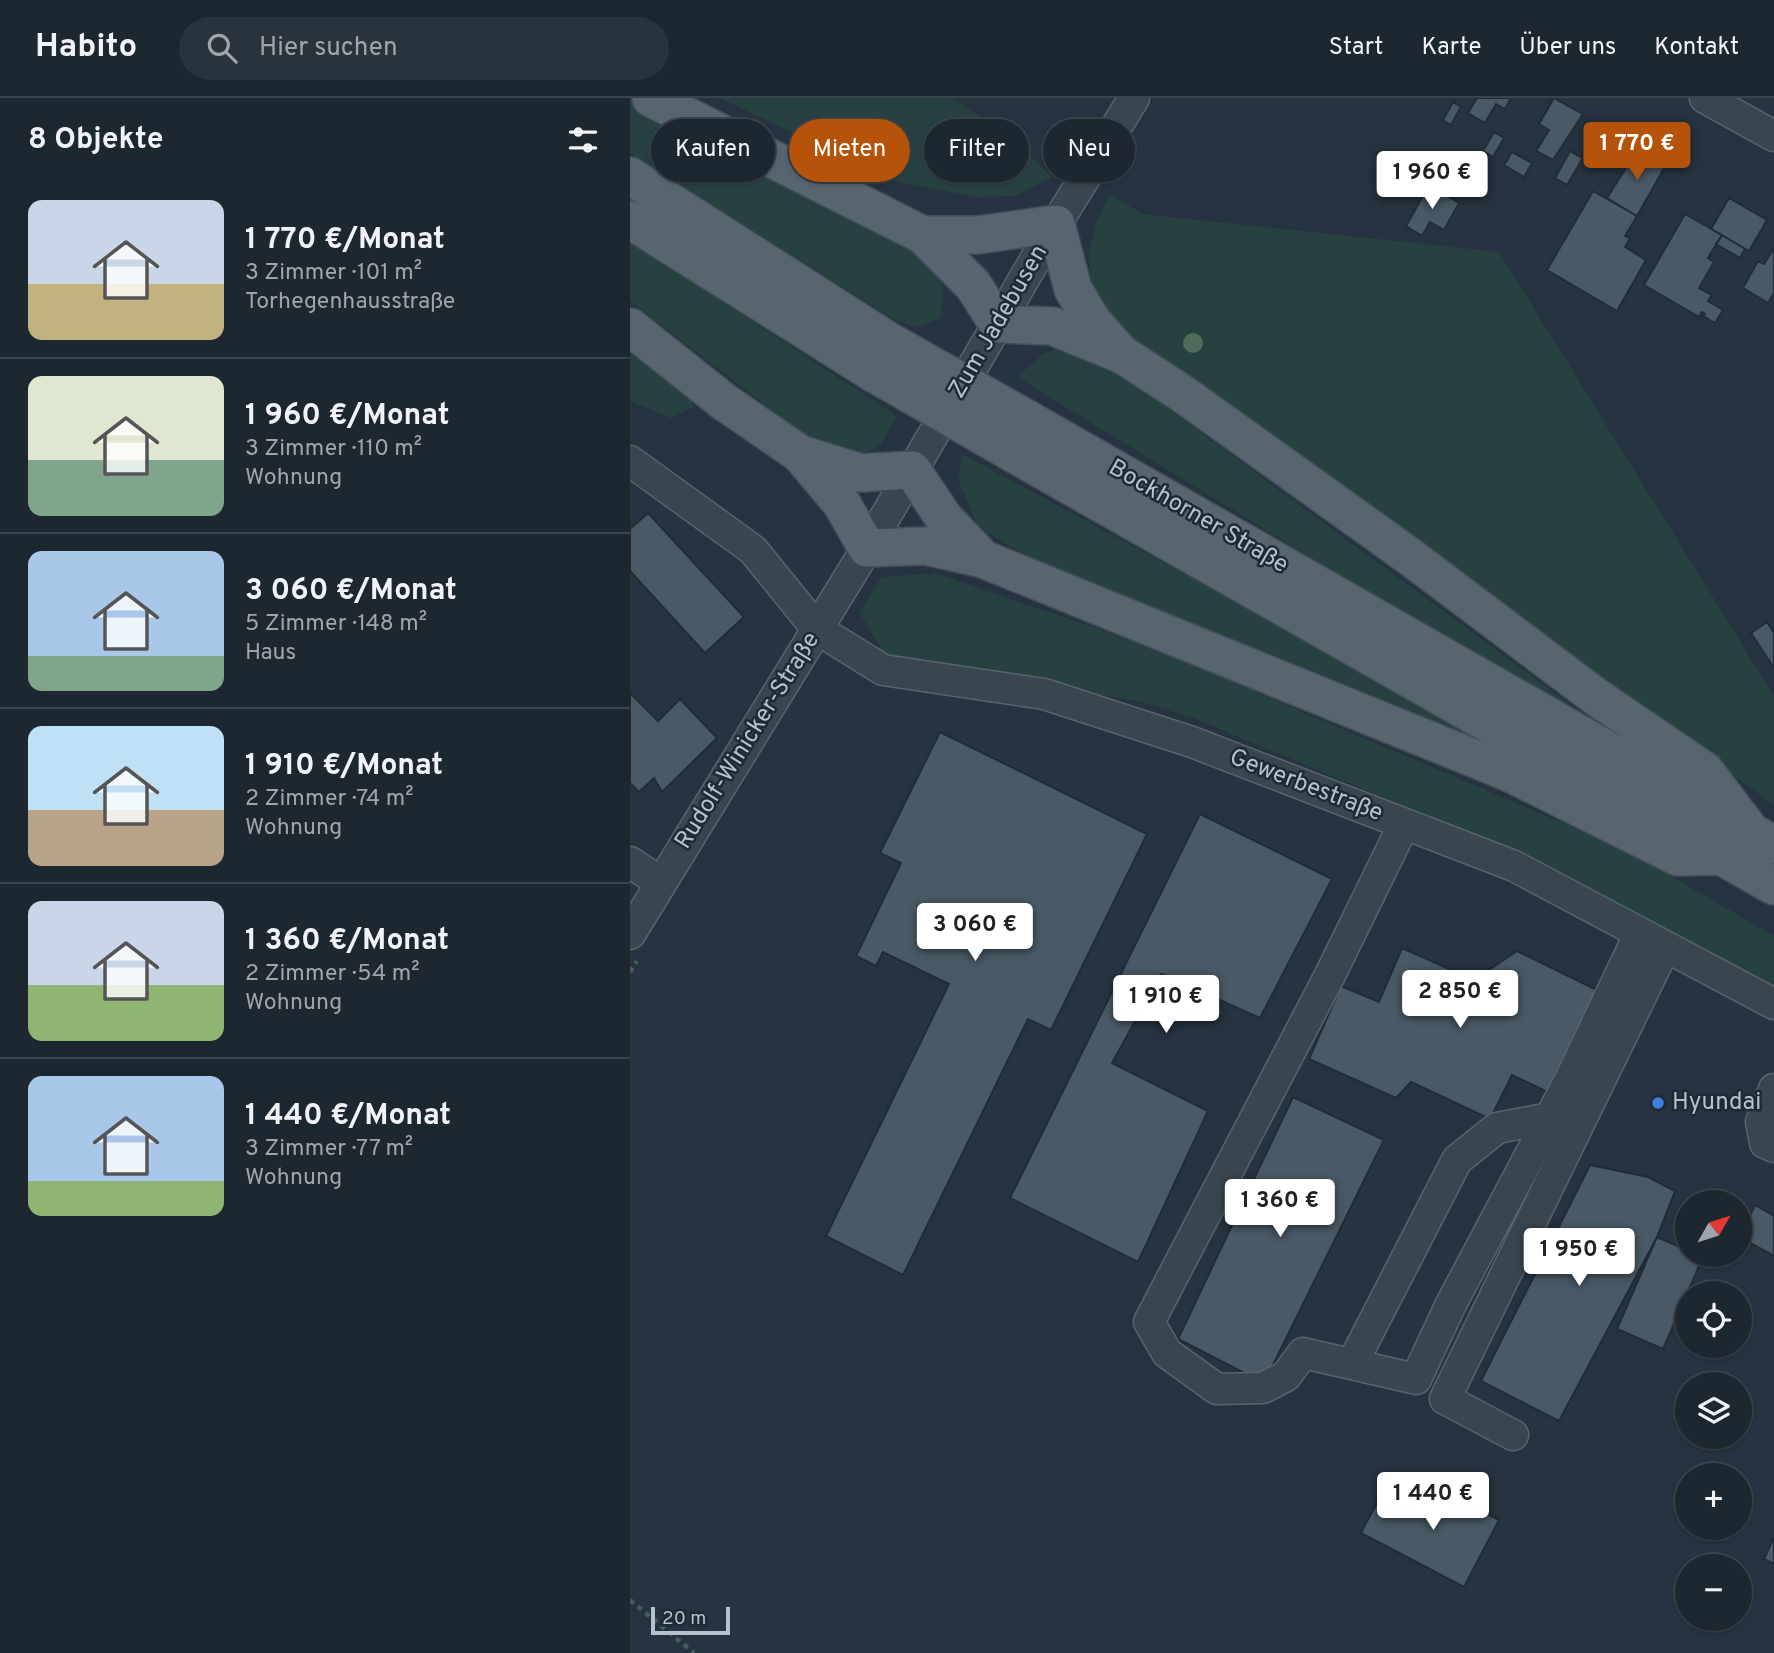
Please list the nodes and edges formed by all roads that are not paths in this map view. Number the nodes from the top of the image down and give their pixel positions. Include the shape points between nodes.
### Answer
1 (651, 98) edge
2 (1134, 98) edge
3 (1705, 98) edge
4 (1774, 136) edge
5 (630, 176) edge
6 (630, 219) edge
7 (1056, 224) junction
8 (923, 234) junction
9 (998, 324) junction
10 (630, 327) edge
11 (1122, 355) junction
12 (884, 358) junction
13 (800, 454) junction
14 (630, 461) edge
15 (912, 470) junction
16 (867, 548) junction
17 (983, 559) junction
18 (817, 629) junction
19 (1404, 824) junction
20 (1761, 837) edge
21 (1725, 856) junction
22 (630, 862) edge
23 (661, 883) junction
24 (1774, 886) edge
25 (630, 934) edge
26 (1653, 940) junction
27 (1774, 1004) edge
28 (1774, 1090) edge
29 (1550, 1118) junction
30 (1774, 1147) edge
31 (1352, 1364) junction
32 (1513, 1435) dead end

1 - 8 main road
2 - 7 street, Zum Jadebusen
3 - 4 street
5 - 12 main road, Bockhorner Straße
6 - 12 main road, Bockhorner Straße
7 - 8 main road via 978,235
7 - 9 street, Zum Jadebusen
7 - 11 main road via 1073,289 1092,321
8 - 9 main road via 973,285
9 - 11 main road via 1052,326
9 - 15 street, Zum Jadebusen
10 - 13 main road via 723,401
11 - 20 main road via 1184,394 1704,771
12 - 20 main road, Bockhorner Straße, bridge via 1029,420
12 - 21 main road, Bockhorner Straße, bridge via 1011,452
13 - 15 main road via 861,473
13 - 16 main road via 842,505
14 - 18 street, Gewerbestraße via 753,550
15 - 16 street, Zum Jadebusen
15 - 17 main road via 944,518
16 - 17 main road via 926,546
16 - 18 street, Rudolf-Winicker-Straße
17 - 21 main road via 1510,773 1678,857
18 - 19 street, Gewerbestraße via 883,670 1044,694 1192,742
18 - 23 street, Rudolf-Winicker-Straße
19 - 26 street, Gewerbestraße via 1514,866
19 - 31 street via 1149,1322 1167,1353 1217,1389 1263,1388 1286,1376 1303,1353
21 - 24 main road, Bockhorner Straße
22 - 23 street
23 - 25 street, Rudolf-Winicker-Straße
26 - 27 street, Gewerbestraße
26 - 29 street
26 - 32 street via 1445,1399
28 - 30 street via 1761,1122 1765,1143
29 - 31 street via 1497,1128 1457,1160
29 - 31 street via 1416,1379

